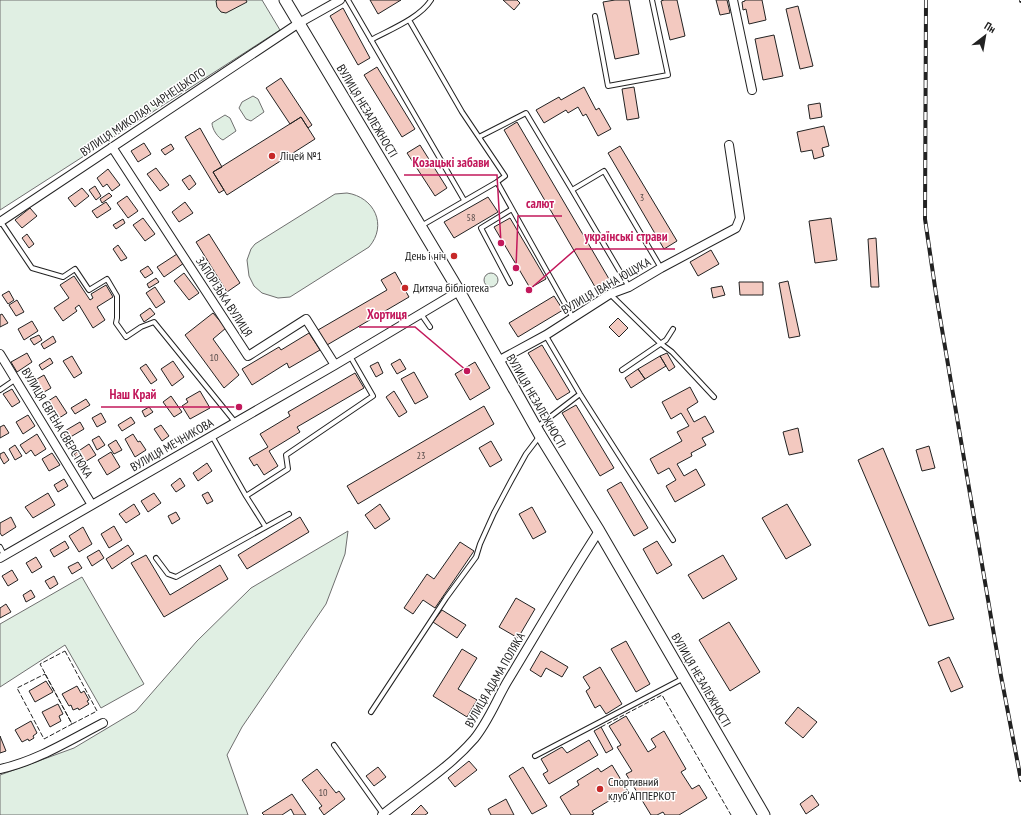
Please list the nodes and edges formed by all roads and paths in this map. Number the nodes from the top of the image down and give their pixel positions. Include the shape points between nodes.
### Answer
1 (285, 0) edge
2 (340, 0) edge
3 (348, 0) edge
4 (431, 0) edge
5 (652, 0) edge
6 (733, 0) edge
7 (595, 16) dead end
8 (409, 20) junction
9 (299, 23) junction
10 (371, 40) junction
11 (752, 90) dead end
12 (479, 137) junction
13 (729, 145) dead end
14 (112, 147) junction
15 (497, 182) junction
16 (572, 190) junction
17 (464, 200) junction
18 (512, 209) junction
19 (0, 221) edge
20 (421, 226) junction
21 (661, 268) junction
22 (510, 283) dead end
23 (629, 287) junction
24 (459, 291) junction
25 (610, 294) junction
26 (421, 314) junction
27 (573, 318) junction
28 (430, 327) dead end
29 (673, 329) dead end
30 (546, 335) junction
31 (660, 343) junction
32 (0, 354) edge
33 (350, 356) junction
34 (498, 361) junction
35 (335, 365) junction
36 (622, 370) dead end
37 (16, 379) junction
38 (0, 390) edge
39 (580, 394) junction
40 (714, 397) dead end
41 (235, 422) junction
42 (538, 431) junction
43 (212, 436) junction
44 (246, 496) junction
45 (92, 505) junction
46 (289, 514) dead end
47 (265, 526) junction
48 (599, 531) junction
49 (673, 540) dead end
50 (0, 547) edge
51 (2, 557) edge
52 (156, 558) dead end
53 (685, 678) junction
54 (371, 712) dead end
55 (104, 723) dead end
56 (334, 746) dead end
57 (535, 756) dead end
58 (0, 769) edge
59 (383, 814) edge
60 (764, 815) edge

1 - 9 main road, ВУЛИЦЯ НЕЗАЛЕЖНОСТІ
2 - 9 street, ВУЛИЦЯ МИКОЛАЯ ЧАРНЕЦЬКОГО
3 - 10 lane
4 - 8 lane via 427,7
5 - 7 lane via 668,75 608,86
6 - 11 street
8 - 10 lane
8 - 12 lane
9 - 14 street, ВУЛИЦЯ МИКОЛАЯ ЧАРНЕЦЬКОГО
9 - 20 main road, ВУЛИЦЯ НЕЗАЛЕЖНОСТІ
10 - 17 lane
12 - 15 lane via 505,176
12 - 16 lane via 526,113
13 - 21 street, ВУЛИЦЯ ІВАНА ЮЩУКА via 740,218 736,228
14 - 19 street, ВУЛИЦЯ МИКОЛАЯ ЧАРНЕЦЬКОГО
14 - 35 street, ЗАПОРІЗЬКА ВУЛИЦЯ via 248,356 306,319
15 - 17 lane
15 - 18 lane
16 - 21 lane via 604,172
16 - 23 lane
17 - 20 lane
18 - 22 lane via 481,228
18 - 27 lane
19 - 41 lane via 32,268 63,277 75,269 89,290 107,279 117,296 116,323 126,337 154,322
20 - 24 main road, ВУЛИЦЯ НЕЗАЛЕЖНОСТІ
21 - 23 street, ВУЛИЦЯ ІВАНА ЮЩУКА
23 - 25 street, ВУЛИЦЯ ІВАНА ЮЩУКА
24 - 26 street, ВУЛИЦЯ МЕЧНИКОВА
24 - 34 main road, ВУЛИЦЯ НЕЗАЛЕЖНОСТІ
25 - 27 street, ВУЛИЦЯ ІВАНА ЮЩУКА
25 - 31 lane
26 - 28 lane
26 - 33 street, ВУЛИЦЯ МЕЧНИКОВА
27 - 30 street, ВУЛИЦЯ ІВАНА ЮЩУКА
29 - 31 lane via 666,340
30 - 34 street, ВУЛИЦЯ ІВАНА ЮЩУКА
30 - 39 lane
31 - 36 lane
31 - 40 lane via 672,352
32 - 37 street, ВУЛИЦЯ ЄВГЕНА СВЕРСТЮКА
33 - 35 street, ВУЛИЦЯ МЕЧНИКОВА
33 - 44 lane via 373,396 286,455 288,469
34 - 42 main road, ВУЛИЦЯ НЕЗАЛЕЖНОСТІ
35 - 41 street, ВУЛИЦЯ МЕЧНИКОВА
37 - 38 lane
37 - 45 street, ВУЛИЦЯ ЄВГЕНА СВЕРСТЮКА
39 - 42 lane
39 - 49 lane
41 - 43 street, ВУЛИЦЯ МЕЧНИКОВА
42 - 48 main road, ВУЛИЦЯ НЕЗАЛЕЖНОСТІ
42 - 54 lane via 494,513 476,556
43 - 44 lane
43 - 45 street, ВУЛИЦЯ МЕЧНИКОВА
44 - 47 lane
45 - 51 street, ВУЛИЦЯ МЕЧНИКОВА
46 - 47 lane
47 - 52 lane via 176,577 168,574
48 - 53 main road, ВУЛИЦЯ НЕЗАЛЕЖНОСТІ
48 - 59 street, ВУЛИЦЯ АДАМА ПОЛЯКА via 474,739 439,771
50 - 51 lane
53 - 57 lane
53 - 60 main road, ВУЛИЦЯ НЕЗАЛЕЖНОСТІ
55 - 58 street via 48,752 15,766
56 - 59 lane

